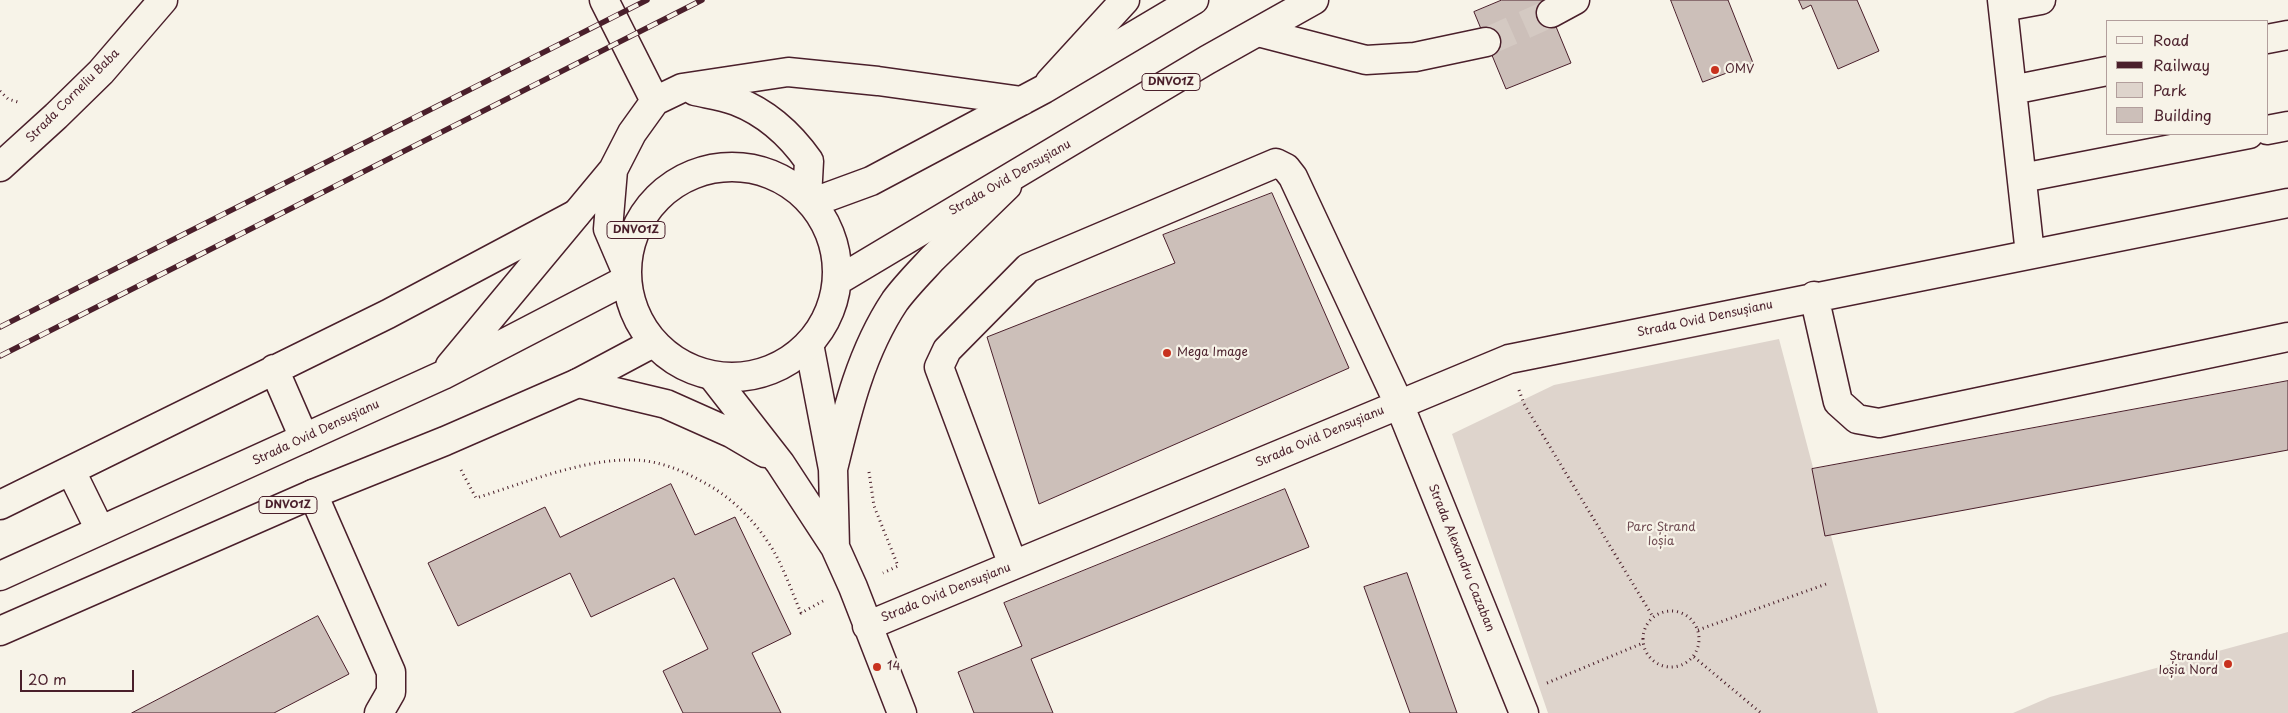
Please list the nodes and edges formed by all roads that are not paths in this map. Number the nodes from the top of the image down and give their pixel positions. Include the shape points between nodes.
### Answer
1 (163, 0) edge
2 (604, 0) edge
3 (1125, 0) edge
4 (1194, 0) edge
5 (1314, 0) edge
6 (1576, 0) edge
7 (2041, 0) edge
8 (2003, 4) edge
9 (1551, 13) tunnel mouth
10 (1258, 32) junction
11 (2288, 35) edge
12 (2268, 39) edge
13 (1486, 42) tunnel mouth
14 (2106, 71) edge
15 (682, 88) junction
16 (2012, 90) junction
17 (1033, 95) junction
18 (654, 102) junction
19 (2288, 126) edge
20 (2268, 130) edge
21 (2244, 135) edge
22 (1028, 166) junction
23 (0, 167) edge
24 (613, 170) junction
25 (2022, 178) junction
26 (809, 201) junction
27 (2288, 203) edge
28 (576, 214) junction
29 (2030, 254) junction
30 (626, 276) junction
31 (837, 281) junction
32 (1802, 299) junction
33 (2288, 337) edge
34 (653, 343) junction
35 (809, 344) junction
36 (274, 369) junction
37 (443, 375) junction
38 (713, 377) junction
39 (578, 383) junction
40 (1399, 404) junction
41 (304, 438) junction
42 (780, 463) junction
43 (834, 469) junction
44 (70, 472) junction
45 (313, 494) junction
46 (0, 505) edge
47 (100, 530) junction
48 (835, 547) junction
49 (1013, 566) junction
50 (0, 576) edge
51 (867, 626) junction
52 (0, 631) edge
53 (1520, 704) edge
54 (379, 713) edge
55 (902, 713) edge

1 - 23 main road, Strada Corneliu Baba via 101,72
2 - 18 main road
3 - 17 main road
4 - 17 main road
5 - 10 main road, Strada Ovid Densușianu / DNVO1Z
6 - 9 main road
7 - 8 main road
8 - 16 main road
10 - 13 main road via 1366,60 1415,57
10 - 22 main road, Strada Ovid Densușianu / DNVO1Z
11 - 12 main road
14 - 16 main road
15 - 17 main road via 788,72
15 - 18 main road
15 - 26 main road via 736,101 766,117 791,136 809,161
16 - 25 main road
17 - 26 main road via 871,181
18 - 24 main road via 632,133
19 - 20 main road
21 - 25 main road
22 - 31 main road, Strada Ovid Densușianu / DNVO1Z
22 - 43 main road via 918,274 896,301 874,338 860,371
24 - 28 main road
24 - 30 main road via 608,229
25 - 29 main road
26 - 30 main road, DNVO1Z via 785,182 759,170 732,167 704,170 679,180 657,197 640,219 630,244
26 - 31 main road, DNVO1Z via 827,226 836,253
27 - 29 main road, Strada Ovid Densușianu
28 - 36 main road via 388,314
28 - 37 main road
29 - 32 main road, Strada Ovid Densușianu
30 - 34 main road, DNVO1Z via 634,314
30 - 37 main road, Strada Ovid Densușianu
31 - 35 main road, DNVO1Z via 828,315
32 - 33 main road via 1838,402 1857,419 1879,423
32 - 40 main road, Strada Ovid Densușianu via 1508,359
34 - 38 main road, DNVO1Z via 680,365
34 - 39 main road, DNVO1Z
35 - 38 main road, DNVO1Z via 782,366 748,377
35 - 43 main road
36 - 41 main road
36 - 44 main road
37 - 41 main road, Strada Ovid Densușianu
38 - 42 main road
39 - 42 main road via 666,404 732,432
39 - 45 main road, DNVO1Z
40 - 49 main road, Strada Ovid Densușianu
40 - 49 main road, Strada Alexandru Cazaban via 1293,177 1276,162 1028,268 947,350 939,367
40 - 53 main road, Strada Alexandru Cazaban
41 - 47 main road, Strada Ovid Densușianu
42 - 48 main road
43 - 48 main road
44 - 46 main road
44 - 47 main road
45 - 52 main road, DNVO1Z
45 - 54 main road via 392,672 391,692
47 - 50 main road, Strada Ovid Densușianu
48 - 51 main road
49 - 51 main road, Strada Ovid Densușianu
51 - 55 main road

